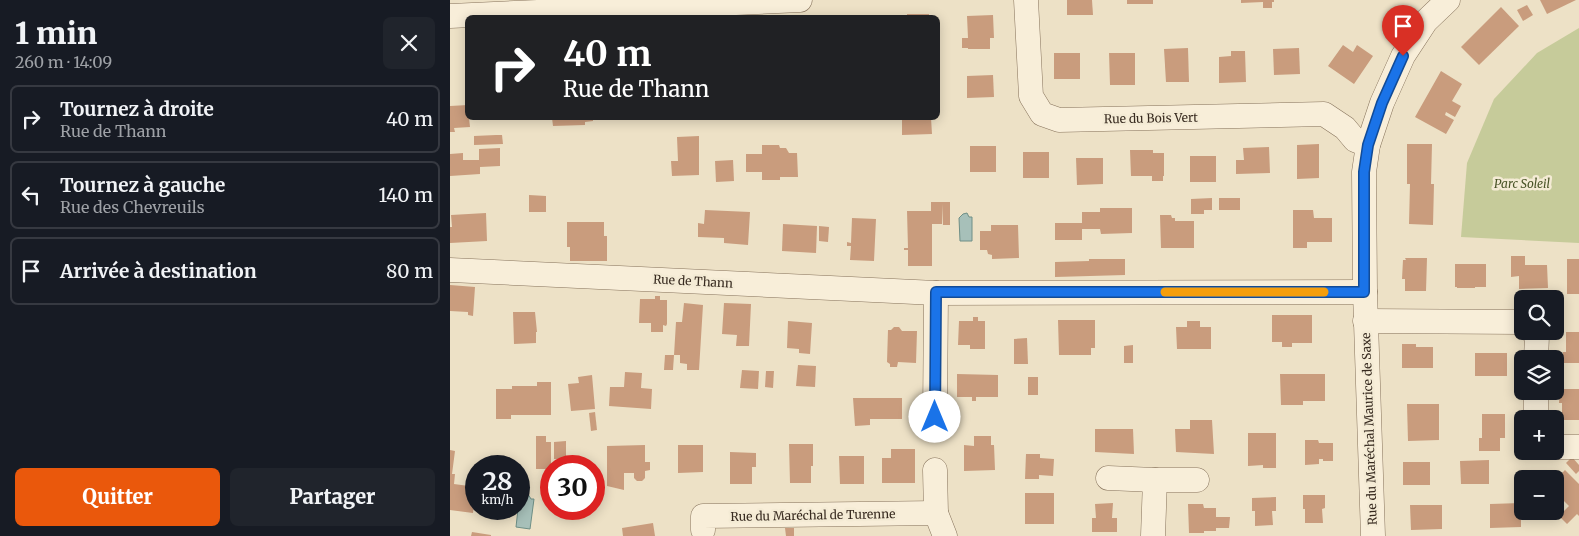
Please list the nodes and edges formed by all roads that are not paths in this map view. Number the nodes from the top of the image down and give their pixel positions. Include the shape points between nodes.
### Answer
1 (800, 0) edge
2 (1026, 0) edge
3 (1448, 0) edge
4 (465, 15) edge
5 (472, 15) edge
6 (450, 16) edge
7 (1368, 145) junction
8 (450, 270) edge
9 (936, 292) junction
10 (1364, 292) junction
11 (1514, 321) edge
12 (1365, 322) junction
13 (935, 417) dead end
14 (1564, 447) edge
15 (1579, 448) edge
16 (935, 470) dead end
17 (1108, 478) dead end
18 (1155, 480) junction
19 (1197, 480) dead end
20 (936, 513) junction
21 (703, 530) dead end
22 (945, 536) edge
23 (1153, 536) edge
24 (1372, 536) edge

1 - 5 street
2 - 7 street, Rue du Bois Vert via 1030,96 1042,114 1059,120 1324,114 1345,128 1355,140
3 - 7 street, Rue du Maréchal Maurice de Saxe via 1426,21 1403,56
4 - 6 street
7 - 10 street, Rue du Maréchal Maurice de Saxe via 1364,172
8 - 9 street, Rue de Thann
9 - 10 street, Rue de Thann
9 - 13 street
10 - 12 street, Rue du Maréchal Maurice de Saxe
11 - 12 street
12 - 24 street, Rue du Maréchal Maurice de Saxe
14 - 15 street
16 - 20 street
17 - 18 street
18 - 19 street
18 - 23 street
20 - 21 street, Rue du Maréchal de Turenne via 703,516
20 - 22 street

